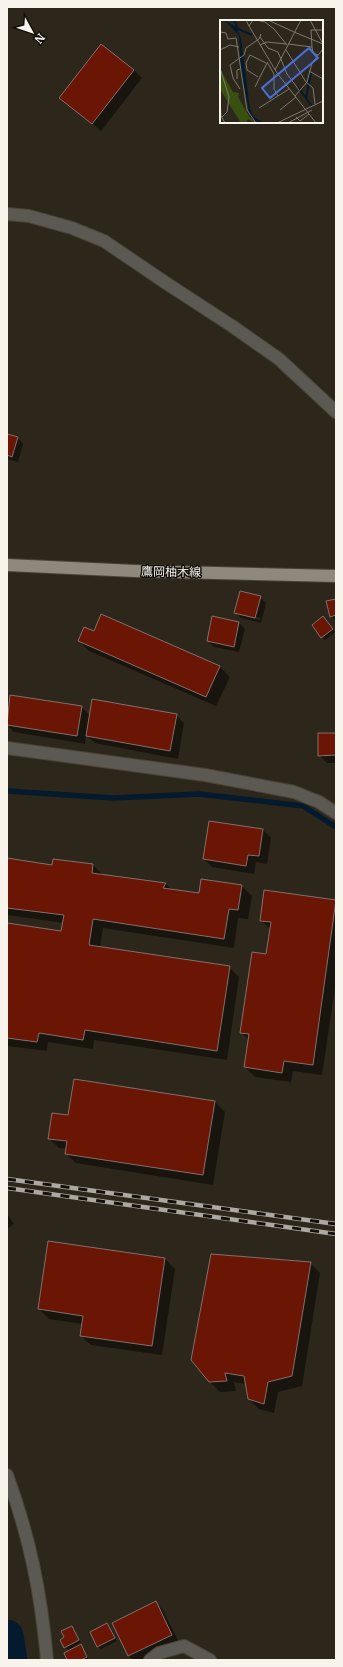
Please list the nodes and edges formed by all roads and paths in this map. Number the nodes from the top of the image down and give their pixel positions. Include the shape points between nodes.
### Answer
1 (7, 214) edge
2 (336, 412) edge
3 (7, 566) edge
4 (336, 576) edge
5 (7, 748) edge
6 (336, 813) edge
7 (7, 1475) edge
8 (47, 1660) edge
9 (150, 1660) edge
10 (210, 1660) edge

1 - 2 street via 29,216 104,240 279,359
3 - 4 main road, 鷹岡柚木線
5 - 6 street via 205,775 294,792 319,802
7 - 8 street via 22,1516 38,1580
9 - 10 street via 159,1653 184,1646

